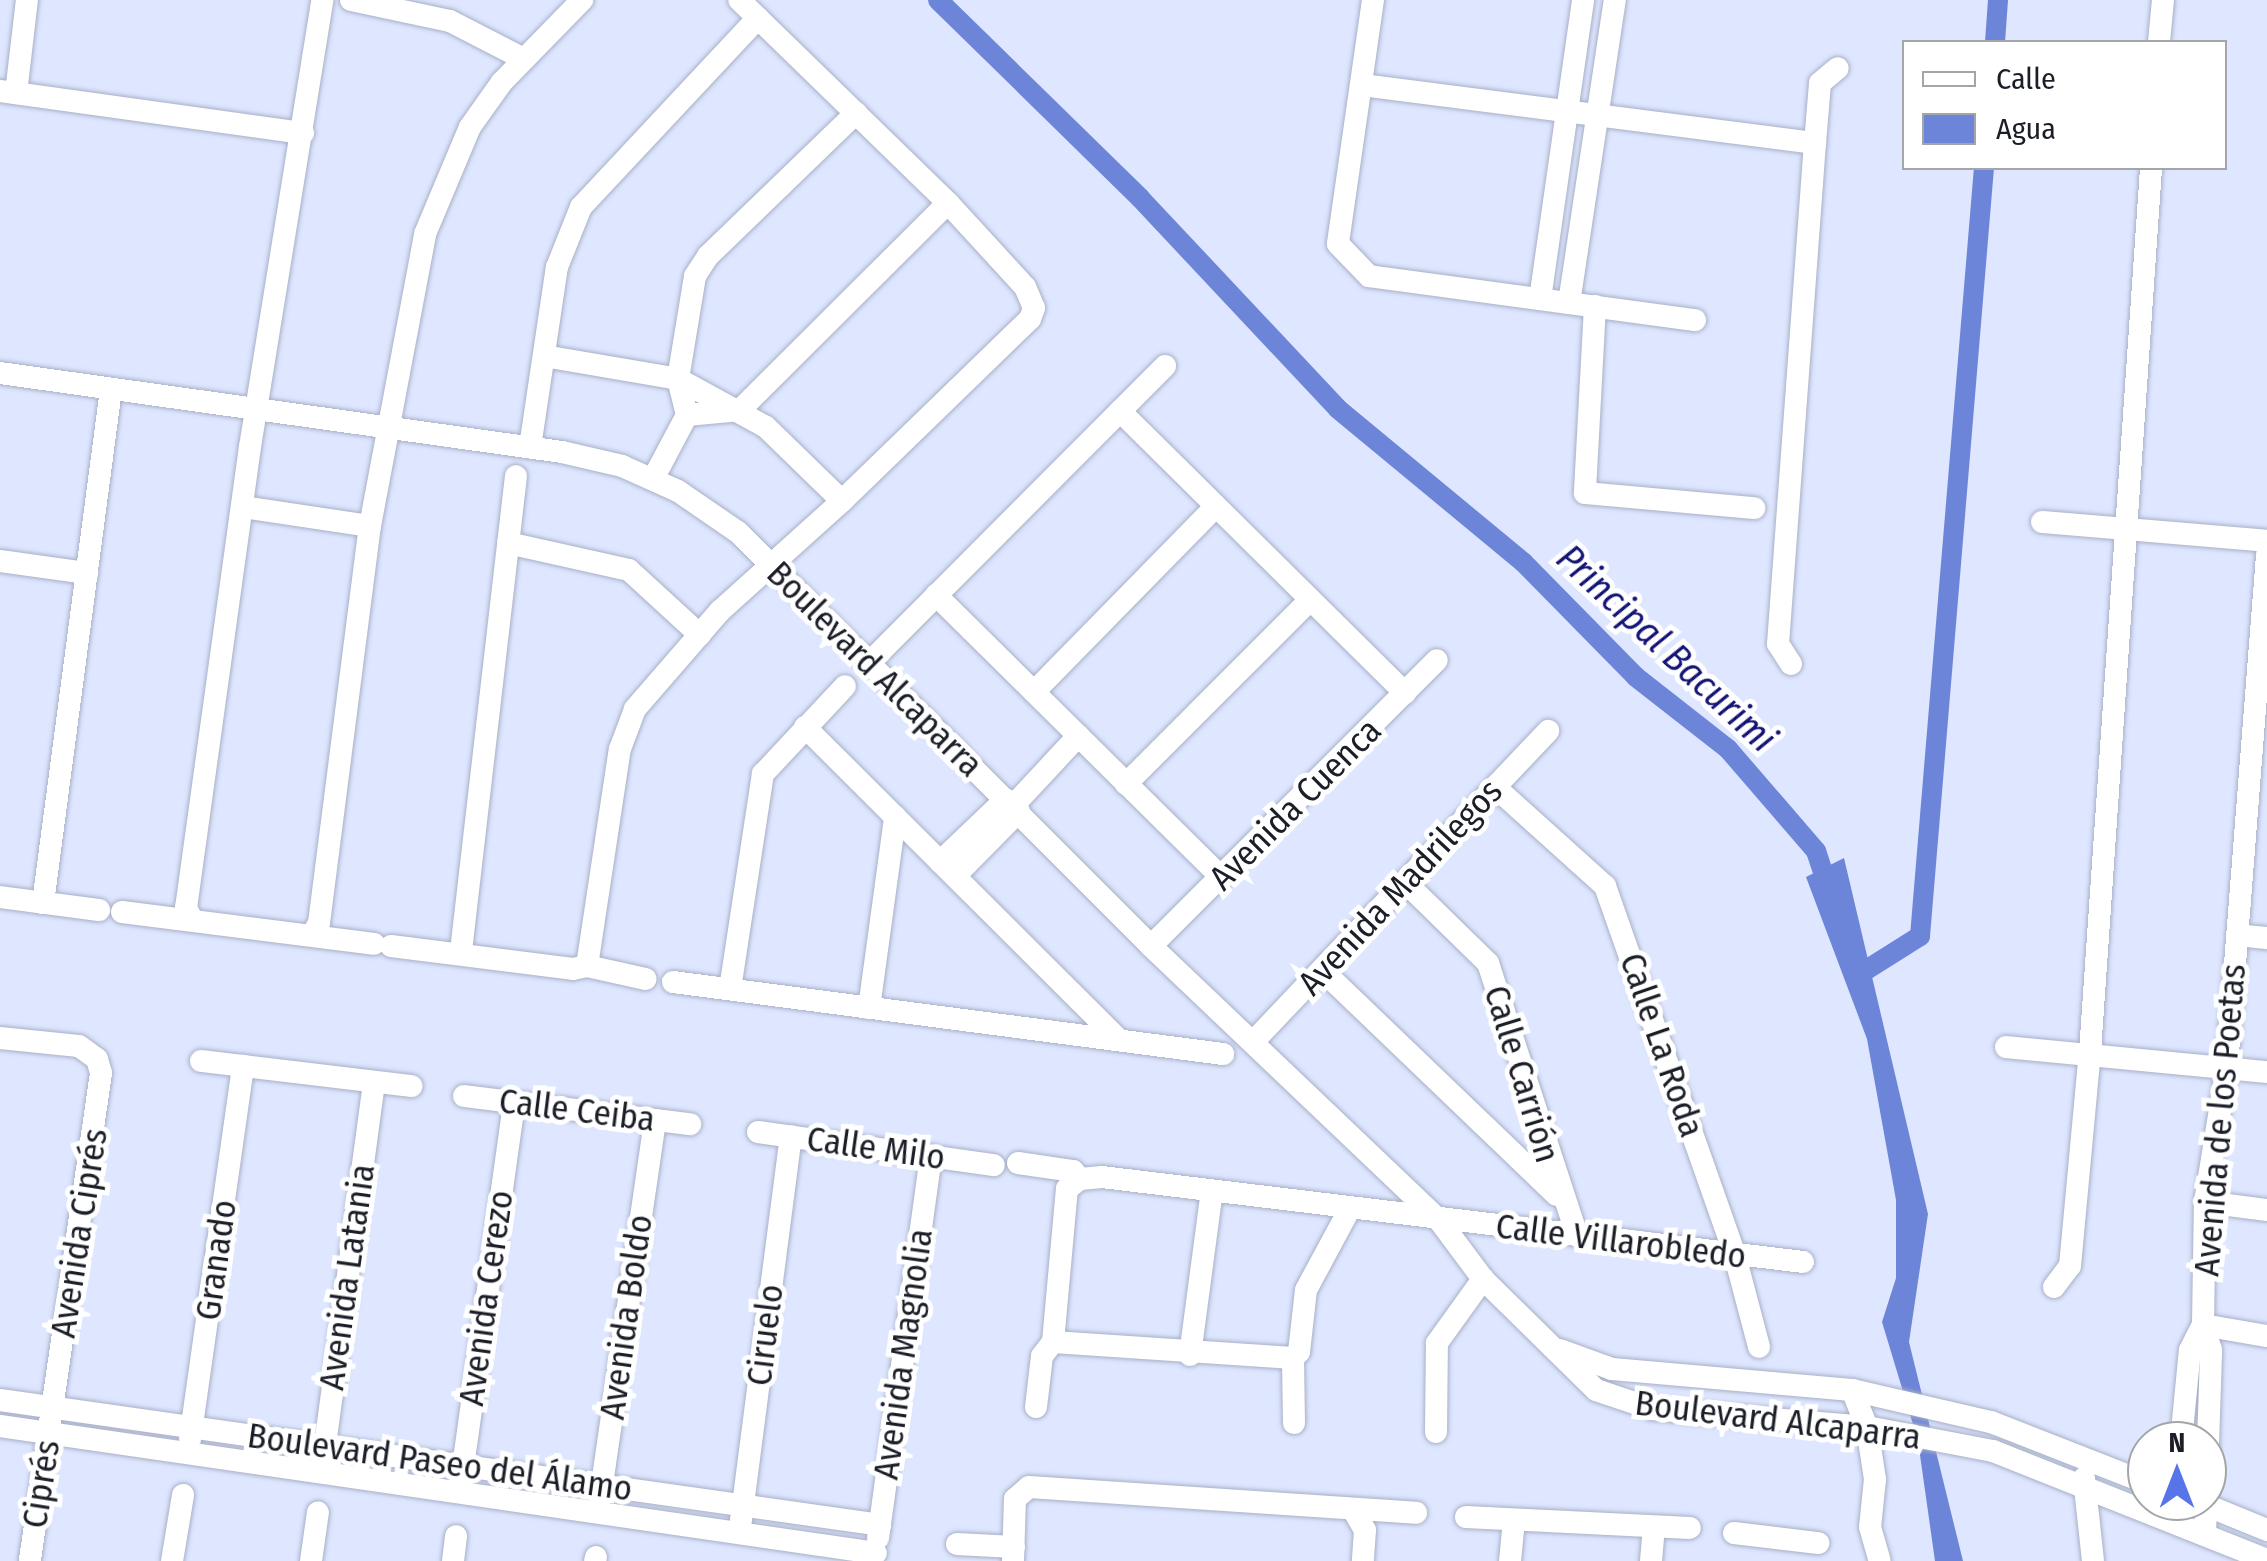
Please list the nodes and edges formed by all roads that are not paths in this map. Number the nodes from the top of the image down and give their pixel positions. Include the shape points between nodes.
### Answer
1 (26, 0) edge
2 (322, 0) edge
3 (351, 0) edge
4 (582, 0) edge
5 (739, 0) edge
6 (1374, 0) edge
7 (1583, 0) edge
8 (1614, 0) edge
9 (2163, 0) edge
10 (758, 18) junction
11 (2159, 40) edge
12 (524, 59) junction
13 (1838, 68) dead end
14 (1362, 85) junction
15 (8, 92) edge
16 (856, 113) junction
17 (1569, 115) junction
18 (1595, 118) junction
19 (303, 133) junction
20 (1816, 143) junction
21 (2151, 170) edge
22 (948, 203) junction
23 (1540, 299) junction
24 (1569, 302) junction
25 (1595, 306) junction
26 (1695, 320) dead end
27 (544, 356) junction
28 (1164, 366) dead end
29 (0, 373) edge
30 (678, 379) junction
31 (111, 390) junction
32 (740, 410) junction
33 (258, 411) junction
34 (1120, 411) junction
35 (687, 415) junction
36 (390, 430) junction
37 (530, 448) junction
38 (516, 476) dead end
39 (653, 479) junction
40 (842, 501) junction
41 (243, 507) junction
42 (1215, 507) junction
43 (1754, 508) dead end
44 (2042, 522) dead end
45 (370, 526) junction
46 (2127, 528) junction
47 (2267, 541) edge
48 (508, 543) junction
49 (2267, 556) edge
50 (0, 561) edge
51 (772, 567) junction
52 (87, 573) junction
53 (936, 595) junction
54 (1310, 600) junction
55 (700, 634) junction
56 (1437, 660) dead end
57 (870, 662) junction
58 (1791, 664) dead end
59 (2262, 673) edge
60 (845, 686) dead end
61 (1034, 692) junction
62 (1404, 693) junction
63 (805, 727) junction
64 (1548, 731) dead end
65 (1078, 736) junction
66 (1126, 784) junction
67 (1494, 787) junction
68 (1013, 805) junction
69 (895, 817) junction
70 (948, 869) junction
71 (1222, 878) junction
72 (1405, 882) junction
73 (0, 898) edge
74 (44, 903) junction
75 (192, 919) junction
76 (312, 935) junction
77 (2237, 935) junction
78 (2267, 938) edge
79 (1152, 946) junction
80 (461, 951) junction
81 (587, 966) junction
82 (1322, 970) junction
83 (646, 979) dead end
84 (674, 982) dead end
85 (730, 989) junction
86 (869, 1008) junction
87 (0, 1038) edge
88 (1119, 1040) junction
89 (1253, 1042) junction
90 (2006, 1047) dead end
91 (2090, 1052) junction
92 (1223, 1054) dead end
93 (202, 1061) dead end
94 (243, 1066) junction
95 (2226, 1066) junction
96 (2267, 1072) edge
97 (374, 1082) junction
98 (412, 1086) dead end
99 (464, 1096) dead end
100 (514, 1103) junction
101 (656, 1120) junction
102 (690, 1124) dead end
103 (758, 1132) dead end
104 (791, 1136) junction
105 (931, 1156) junction
106 (1018, 1163) dead end
107 (994, 1164) dead end
108 (1080, 1179) junction
109 (1212, 1192) junction
110 (1562, 1200) junction
111 (2206, 1202) junction
112 (1349, 1210) junction
113 (2267, 1210) edge
114 (1438, 1220) junction
115 (1576, 1236) junction
116 (1735, 1256) junction
117 (1803, 1262) dead end
118 (1482, 1279) junction
119 (2054, 1287) dead end
120 (2203, 1325) junction
121 (2267, 1336) edge
122 (1054, 1342) junction
123 (1551, 1346) junction
124 (1759, 1348) dead end
125 (1190, 1355) junction
126 (1292, 1358) junction
127 (1863, 1393) junction
128 (0, 1400) edge
129 (53, 1408) junction
130 (1036, 1408) dead end
131 (2183, 1421) edge
132 (2206, 1421) edge
133 (1294, 1423) dead end
134 (0, 1426) edge
135 (192, 1427) junction
136 (1875, 1428) junction
137 (1436, 1432) dead end
138 (49, 1433) junction
139 (324, 1446) junction
140 (188, 1453) junction
141 (2089, 1460) junction
142 (462, 1466) junction
143 (321, 1472) junction
144 (2127, 1475) edge
145 (602, 1485) junction
146 (2082, 1487) junction
147 (459, 1493) junction
148 (183, 1495) dead end
149 (2127, 1499) edge
150 (743, 1505) junction
151 (318, 1512) dead end
152 (598, 1513) junction
153 (1355, 1513) junction
154 (1416, 1514) dead end
155 (2227, 1514) edge
156 (1466, 1518) dead end
157 (1514, 1520) junction
158 (2187, 1521) edge
159 (2203, 1521) edge
160 (880, 1524) junction
161 (1654, 1526) junction
162 (1690, 1528) dead end
163 (2267, 1530) edge
164 (739, 1533) junction
165 (1734, 1533) dead end
166 (2205, 1535) junction
167 (456, 1536) dead end
168 (1818, 1543) dead end
169 (957, 1544) dead end
170 (1786, 1550) edge
171 (1013, 1554) edge
172 (875, 1557) edge
173 (2267, 1560) edge
174 (30, 1561) edge
175 (172, 1561) edge
176 (311, 1561) edge
177 (453, 1561) edge
178 (1363, 1561) edge
179 (1510, 1561) edge
180 (1651, 1561) edge
181 (1880, 1561) edge
182 (2094, 1561) edge

1 - 15 street
2 - 19 street
3 - 12 street via 450,21
4 - 12 street
5 - 10 street
6 - 14 street
7 - 17 street
8 - 18 street
9 - 11 street
10 - 16 street
10 - 27 street via 581,206 557,267
12 - 36 street via 470,127 443,182 412,287
13 - 20 street via 1820,83
14 - 17 street
14 - 23 street via 1338,244 1369,276
15 - 19 street
16 - 22 street
16 - 30 street via 708,256 688,293
17 - 18 street
17 - 23 street
18 - 20 street
18 - 24 street
19 - 33 street
20 - 58 street via 1778,644
21 - 46 street
22 - 32 street
22 - 40 street via 1025,287 1030,318
23 - 24 street
24 - 25 street
25 - 26 street
25 - 43 street via 1586,493
27 - 30 street
27 - 37 street
28 - 34 street
29 - 31 street, Boulevard Alcaparra
30 - 32 street
30 - 35 street
31 - 33 street, Boulevard Alcaparra
31 - 52 street
32 - 35 street
32 - 40 street
33 - 36 street, Boulevard Alcaparra
33 - 41 street
34 - 42 street
34 - 53 street
35 - 39 street
36 - 37 street, Boulevard Alcaparra
36 - 45 street
37 - 39 street, Boulevard Alcaparra via 592,458
38 - 48 street
39 - 51 street, Boulevard Alcaparra via 710,510
40 - 51 street
41 - 45 street
41 - 75 street via 186,908
42 - 54 street
42 - 61 street
44 - 46 street
45 - 76 street via 319,923
46 - 47 street
46 - 91 street
48 - 55 street via 630,570
48 - 80 street
49 - 59 street, Avenida de los Poetas
50 - 52 street
51 - 55 street
51 - 57 street, Boulevard Alcaparra
52 - 74 street
53 - 57 street
53 - 61 street
54 - 62 street
54 - 66 street
55 - 81 street via 635,709 624,733
56 - 62 street, Avenida Cuenca
57 - 68 street, Boulevard Alcaparra
59 - 77 street, Avenida de los Poetas
60 - 63 street
61 - 65 street
62 - 71 street, Avenida Cuenca
63 - 69 street
63 - 85 street via 763,774
64 - 67 street, Avenida Madrilegos
65 - 66 street
65 - 68 street
66 - 71 street
67 - 72 street, Avenida Madrilegos
67 - 116 street, Calle La Roda via 1606,886
68 - 70 street
68 - 79 street, Boulevard Alcaparra
69 - 70 street
69 - 86 street
70 - 88 street
71 - 79 street, Avenida Cuenca
72 - 82 street, Avenida Madrilegos
72 - 110 street, Calle Carrión via 1488,963
73 - 74 street
74 - 75 street
75 - 76 street
76 - 80 street
77 - 78 street
77 - 95 street, Avenida de los Poetas
79 - 89 street, Boulevard Alcaparra
80 - 81 street
81 - 83 street
82 - 89 street, Avenida Madrilegos
82 - 110 street
84 - 85 street
85 - 86 street
86 - 88 street
87 - 129 street, Avenida Ciprés via 79,1046 97,1058 101,1082
88 - 92 street
89 - 114 street, Boulevard Alcaparra
90 - 91 street
91 - 95 street
91 - 119 street via 2070,1266
93 - 94 street
94 - 97 street
94 - 135 street, Granado
95 - 96 street
95 - 111 street, Avenida de los Poetas
97 - 98 street
97 - 139 street, Avenida Latania
99 - 100 street, Calle Ceiba
100 - 101 street, Calle Ceiba
100 - 142 street, Avenida Cerezo
101 - 102 street, Calle Ceiba
101 - 145 street, Avenida Boldo
103 - 104 street, Calle Milo
104 - 105 street, Calle Milo
104 - 150 street, Ciruelo
105 - 107 street, Calle Milo
105 - 160 street, Avenida Magnolia
106 - 108 street, Calle Villarobledo via 1073,1171
108 - 109 street, Calle Villarobledo
108 - 122 street via 1067,1190
109 - 112 street, Calle Villarobledo
109 - 125 street
110 - 115 street, Calle Carrión
111 - 113 street
111 - 120 street, Avenida de los Poetas
112 - 114 street, Calle Villarobledo
112 - 126 street via 1306,1290 1299,1352
114 - 115 street, Calle Villarobledo
114 - 118 street, Boulevard Alcaparra
115 - 116 street, Calle Villarobledo
116 - 117 street, Calle Villarobledo
116 - 124 street, Calle La Roda
118 - 123 street, Boulevard Alcaparra
118 - 137 street via 1437,1343
120 - 121 street
120 - 131 street, Avenida de los Poetas via 2190,1350
120 - 132 street, Avenida de los Poetas via 2210,1350
122 - 125 street
122 - 130 street via 1042,1356
123 - 127 street, Boulevard Alcaparra via 1612,1368
123 - 136 street, Boulevard Alcaparra via 1583,1381 1628,1405
125 - 126 street
126 - 133 street
127 - 136 street
127 - 141 street, Boulevard Alcaparra via 1956,1414
128 - 129 street, Boulevard Paseo del Álamo
129 - 135 street, Boulevard Paseo del Álamo
129 - 138 street, Ciprés
134 - 138 street, Boulevard Paseo del Álamo
135 - 139 street, Boulevard Paseo del Álamo
135 - 140 street, Granado
136 - 146 street, Boulevard Alcaparra via 1965,1444
136 - 181 street via 1870,1527
138 - 140 street, Boulevard Paseo del Álamo
138 - 174 street, Ciprés
139 - 142 street, Boulevard Paseo del Álamo
139 - 143 street, Avenida Latania
140 - 143 street, Boulevard Paseo del Álamo
141 - 144 street, Boulevard Alcaparra
141 - 146 street
142 - 145 street, Boulevard Paseo del Álamo
142 - 147 street, Avenida Cerezo
143 - 147 street, Boulevard Paseo del Álamo
145 - 150 street, Boulevard Paseo del Álamo
145 - 152 street, Avenida Boldo
146 - 149 street, Boulevard Alcaparra
146 - 182 street
147 - 152 street, Boulevard Paseo del Álamo
148 - 175 street
150 - 160 street, Boulevard Paseo del Álamo
150 - 164 street, Ciruelo
151 - 176 street
152 - 164 street, Boulevard Paseo del Álamo
153 - 154 street
153 - 171 street via 1028,1487 1016,1499
153 - 178 street via 1365,1530
155 - 163 street
156 - 157 street
157 - 161 street
157 - 179 street
158 - 166 street, Boulevard Alcaparra
159 - 166 street, Avenida de los Poetas
160 - 172 street, Avenida Magnolia
161 - 162 street
161 - 180 street
164 - 172 street, Boulevard Paseo del Álamo
165 - 170 street
166 - 173 street, Boulevard Alcaparra
167 - 177 street
168 - 170 street
169 - 171 street

